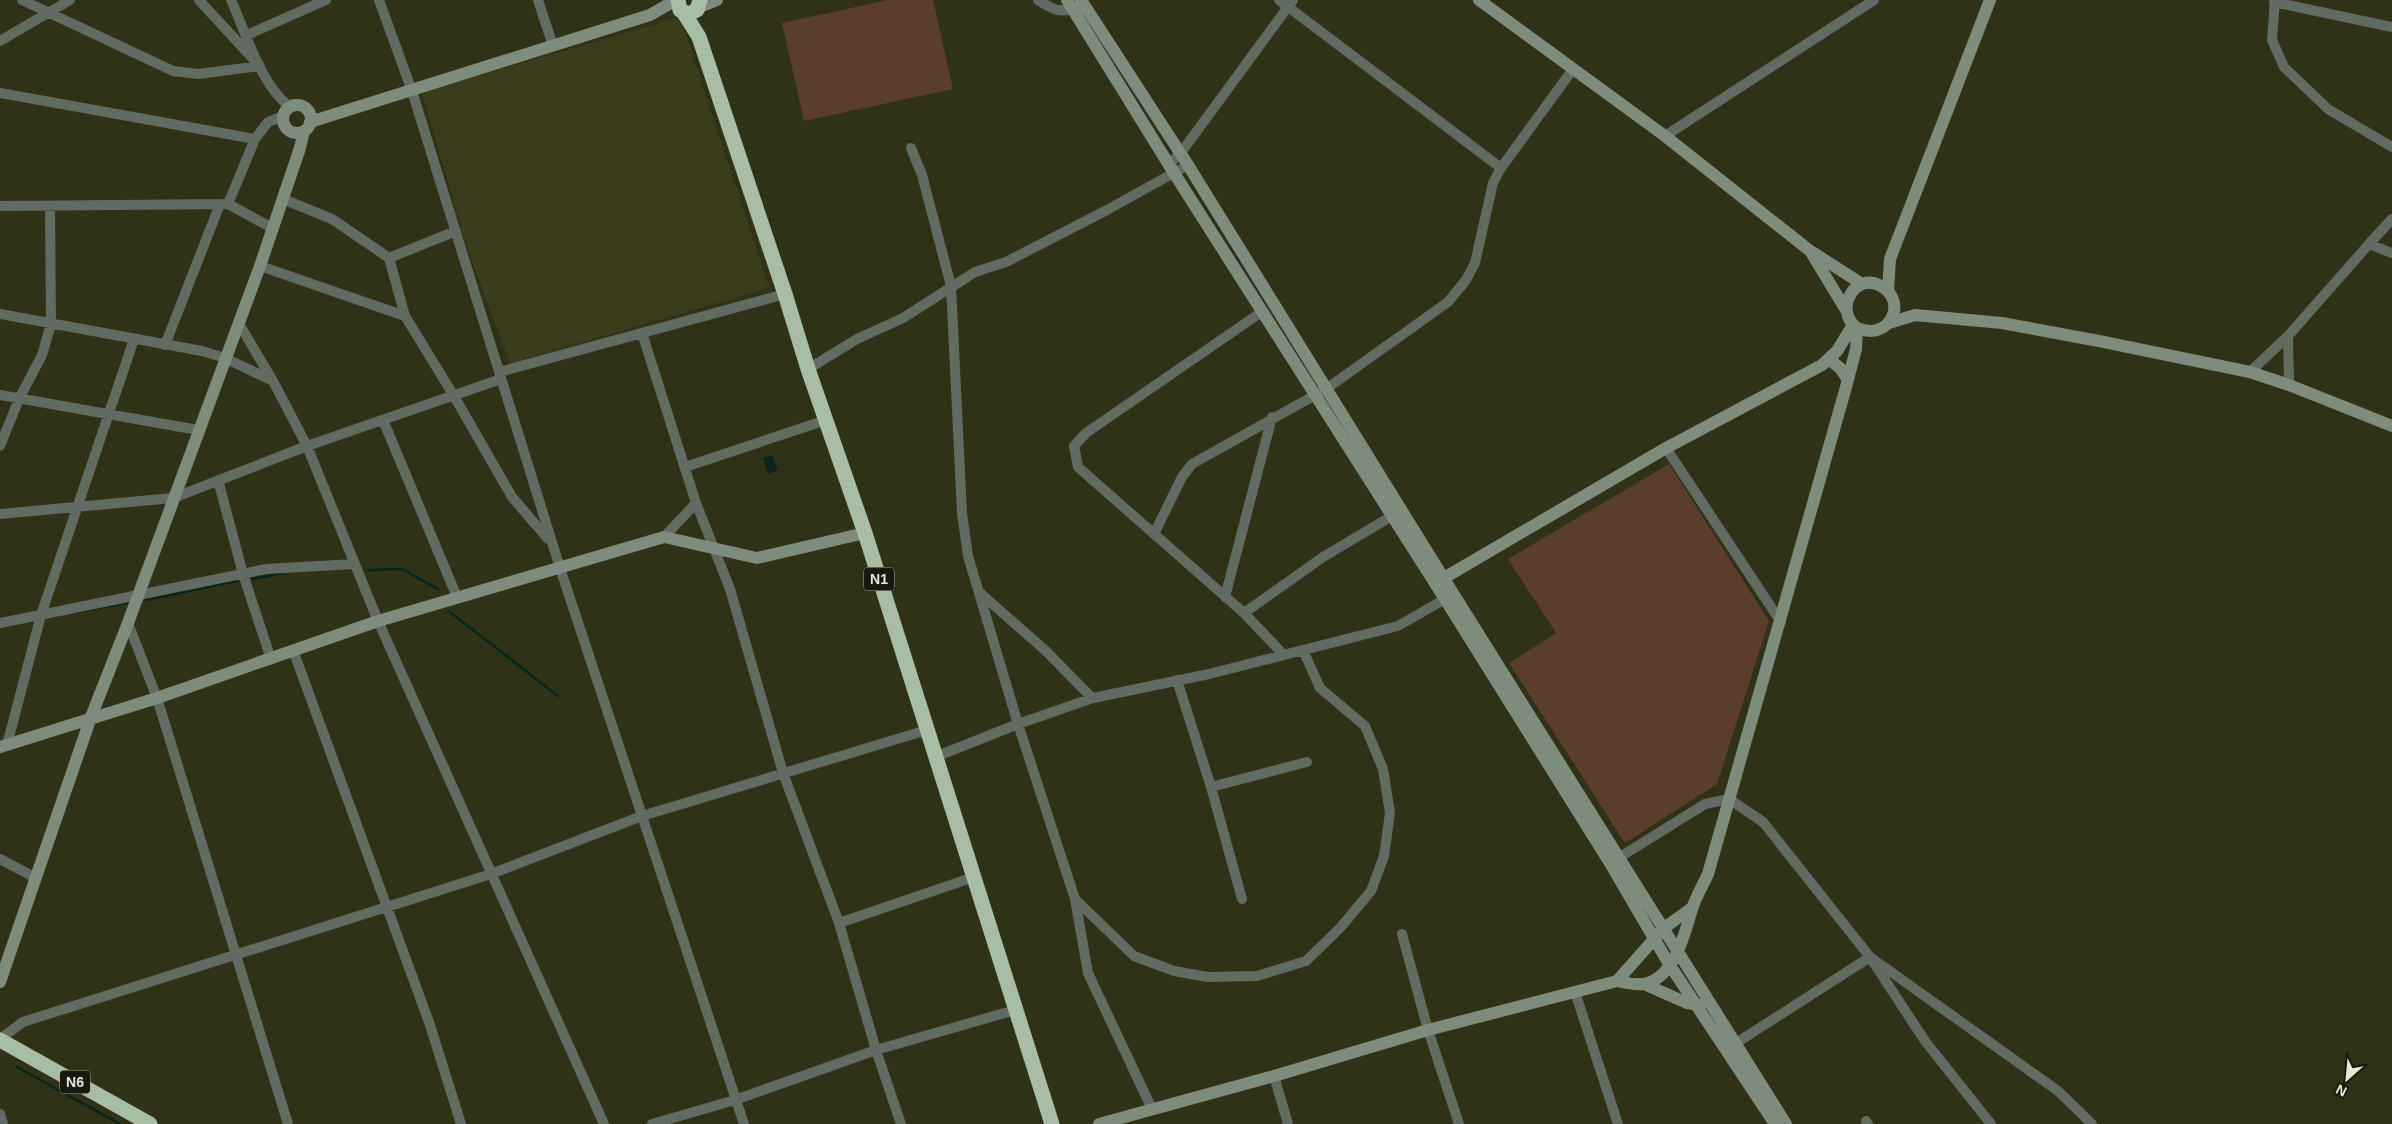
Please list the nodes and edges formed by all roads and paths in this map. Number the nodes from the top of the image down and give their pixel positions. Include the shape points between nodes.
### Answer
1 (22, 0) edge
2 (70, 0) edge
3 (199, 0) edge
4 (231, 0) edge
5 (326, 0) edge
6 (379, 0) edge
7 (538, 0) edge
8 (717, 0) edge
9 (1038, 0) edge
10 (1279, 0) edge
11 (1479, 0) edge
12 (1874, 0) edge
13 (1990, 0) edge
14 (2274, 1) edge
15 (1077, 4) edge
16 (1291, 4) edge
17 (688, 6) edge
18 (48, 12) junction
19 (2392, 27) edge
20 (247, 35) junction
21 (0, 41) edge
22 (553, 46) junction
23 (260, 66) junction
24 (1573, 69) junction
25 (412, 91) junction
26 (0, 93) edge
27 (286, 111) junction
28 (307, 127) junction
29 (1665, 136) junction
30 (255, 139) junction
31 (2392, 147) edge
32 (911, 148) dead end
33 (1184, 160) junction
34 (1500, 168) junction
35 (1171, 169) junction
36 (283, 199) junction
37 (224, 204) junction
38 (0, 206) edge
39 (50, 207) junction
40 (2392, 220) edge
41 (272, 228) junction
42 (456, 231) junction
43 (2369, 244) junction
44 (1809, 250) junction
45 (2392, 253) edge
46 (389, 258) junction
47 (1890, 259) junction
48 (260, 266) junction
49 (1866, 284) junction
50 (952, 286) junction
51 (785, 294) junction
52 (1890, 295) junction
53 (1846, 310) junction
54 (1263, 312) junction
55 (0, 314) edge
56 (1915, 315) junction
57 (405, 316) junction
58 (238, 322) junction
59 (1889, 323) junction
60 (50, 324) junction
61 (1855, 327) junction
62 (1872, 332) junction
63 (642, 333) junction
64 (2288, 336) junction
65 (134, 339) junction
66 (165, 345) junction
67 (1856, 349) junction
68 (225, 358) junction
69 (1829, 359) junction
70 (808, 369) junction
71 (2250, 372) junction
72 (500, 376) junction
73 (1848, 380) junction
74 (273, 381) junction
75 (2289, 385) junction
76 (1321, 391) junction
77 (0, 396) edge
78 (454, 396) junction
79 (19, 399) junction
80 (110, 413) junction
81 (1272, 417) junction
82 (383, 420) junction
83 (826, 420) junction
84 (2392, 426) edge
85 (198, 430) junction
86 (0, 446) edge
87 (307, 446) junction
88 (1666, 448) junction
89 (685, 468) junction
90 (218, 480) junction
91 (173, 498) junction
92 (696, 503) junction
93 (79, 507) junction
94 (1398, 513) junction
95 (0, 514) edge
96 (864, 532) junction
97 (1155, 532) junction
98 (664, 537) junction
99 (552, 542) junction
100 (712, 546) junction
101 (354, 564) junction
102 (560, 568) junction
103 (242, 574) junction
104 (1440, 581) junction
105 (979, 592) junction
106 (136, 597) junction
107 (457, 597) junction
108 (1225, 597) junction
109 (1446, 599) junction
110 (1244, 613) junction
111 (41, 615) junction
112 (378, 620) junction
113 (1781, 622) junction
114 (0, 623) edge
115 (128, 623) junction
116 (294, 650) junction
117 (1304, 650) junction
118 (1283, 654) junction
119 (271, 658) junction
120 (1177, 680) junction
121 (157, 698) junction
122 (1092, 698) junction
123 (92, 717) junction
124 (1018, 724) junction
125 (926, 730) junction
126 (3, 746) edge
127 (935, 757) junction
128 (1307, 762) dead end
129 (783, 773) junction
130 (1211, 787) junction
131 (1730, 799) junction
132 (642, 816) junction
133 (0, 860) edge
134 (1615, 860) junction
135 (491, 874) junction
136 (974, 877) junction
137 (36, 878) junction
138 (1075, 899) junction
139 (1242, 899) dead end
140 (386, 907) junction
141 (1693, 907) junction
142 (839, 923) junction
143 (1664, 928) junction
144 (1402, 934) dead end
145 (1654, 939) junction
146 (1678, 952) junction
147 (238, 954) junction
148 (1870, 957) junction
149 (1670, 964) junction
150 (1617, 981) junction
151 (0, 982) edge
152 (1644, 984) junction
153 (1575, 992) junction
154 (1704, 1005) junction
155 (1015, 1010) junction
156 (1428, 1030) junction
157 (0, 1040) edge
158 (1732, 1047) junction
159 (0, 1050) edge
160 (876, 1050) junction
161 (1274, 1076) junction
162 (734, 1100) junction
163 (1152, 1109) junction
164 (0, 1114) edge
165 (3, 1124) edge
166 (134, 1124) edge
167 (150, 1124) edge
168 (288, 1124) edge
169 (461, 1124) edge
170 (604, 1124) edge
171 (652, 1124) edge
172 (744, 1124) edge
173 (901, 1124) edge
174 (1052, 1124) edge
175 (1099, 1124) edge
176 (1288, 1124) edge
177 (1458, 1124) edge
178 (1618, 1124) edge
179 (1775, 1124) edge
180 (1786, 1124) edge
181 (1991, 1124) edge
182 (2092, 1124) edge

1 - 18 street
2 - 18 street
3 - 23 street
4 - 20 street
5 - 20 street
6 - 25 street
7 - 22 street
8 - 17 street
9 - 15 street via 1055,10
10 - 16 street
11 - 24 street
12 - 29 street
13 - 47 street
14 - 19 street
14 - 31 street via 2272,40 2284,67 2328,110
15 - 33 street
15 - 35 street
16 - 33 street
16 - 34 street
17 - 22 street
17 - 51 highway, N1
18 - 21 street
18 - 23 street via 173,71 199,74
20 - 23 street
22 - 25 street
23 - 27 street
24 - 29 street
24 - 34 street
25 - 28 street
25 - 42 street
26 - 30 street
27 - 28 street via 285,126 289,130 294,133
27 - 28 street via 294,105 305,108 309,112
27 - 30 street via 268,122
28 - 36 street
29 - 44 street
30 - 37 street
32 - 50 street via 922,175
33 - 35 street
33 - 76 street
34 - 76 street via 1493,182 1475,263 1466,280 1448,302
35 - 50 street via 1006,262 975,272
35 - 54 street
36 - 41 street
36 - 46 street via 332,219
37 - 39 street
37 - 41 street
37 - 66 street
38 - 39 street
39 - 60 street
40 - 43 street
41 - 48 street
42 - 46 street
42 - 72 street
43 - 45 street
43 - 64 street
44 - 49 street
44 - 53 street
46 - 57 street
47 - 49 street
47 - 52 street
48 - 57 street
48 - 58 street
49 - 52 street via 1880,285
49 - 53 street via 1849,294
50 - 70 street via 903,318 857,339
50 - 105 street via 962,513 968,556
51 - 63 street
51 - 70 highway, N1
52 - 56 street
52 - 59 street via 1893,316
53 - 61 street
54 - 76 street
54 - 97 street via 1086,433 1074,446 1078,466
55 - 60 street
56 - 59 street
56 - 71 street via 2002,323
57 - 78 street
58 - 68 street
58 - 74 street
59 - 62 street
60 - 65 street
60 - 79 street via 42,355
61 - 62 street
61 - 67 street
61 - 69 street
62 - 67 street
63 - 72 street
63 - 89 street
64 - 71 street
64 - 75 street
65 - 66 street
65 - 80 street
66 - 68 street
67 - 73 street
68 - 74 street
68 - 85 street
69 - 73 street
69 - 88 street
70 - 83 highway, N1
71 - 75 street
72 - 78 street
72 - 99 street
73 - 113 street
74 - 87 street
75 - 84 street
76 - 81 street
76 - 94 street
77 - 79 street
78 - 82 street
78 - 99 street via 512,497
79 - 80 street
79 - 86 street
80 - 85 street
80 - 93 street
81 - 97 street via 1192,464 1182,477
81 - 108 street
82 - 87 street
82 - 107 street
83 - 89 street
83 - 96 highway, N1
85 - 91 street
87 - 90 street
87 - 101 street
88 - 104 street
88 - 113 street
89 - 92 street
90 - 91 street
90 - 103 street
91 - 93 street
91 - 106 street
92 - 98 street
92 - 100 street
93 - 95 street
93 - 111 street
94 - 104 street
94 - 110 street via 1323,557
96 - 100 street via 757,558
96 - 125 highway, N1
97 - 108 street
98 - 100 street
98 - 102 street
99 - 102 street
100 - 129 street via 730,589
101 - 103 street via 266,569
101 - 112 street
102 - 107 street
102 - 132 street
103 - 106 street
103 - 119 street
104 - 109 street
104 - 134 street
105 - 122 street
105 - 124 street
106 - 111 street
106 - 115 street
107 - 112 street
108 - 110 street
109 - 117 street via 1398,626
109 - 134 street
110 - 118 street
111 - 114 street
111 - 126 street
112 - 116 street
112 - 135 street
113 - 131 street
115 - 121 street
115 - 123 street
116 - 119 street
116 - 140 street
117 - 118 street
117 - 138 street via 1320,688 1365,726 1383,769 1390,813 1384,856 1371,891 1340,928 1306,961 1257,976 1208,978 1174,971 1134,956
118 - 120 street
119 - 121 street
120 - 122 street
120 - 130 street
121 - 123 street
121 - 147 street
122 - 124 street
123 - 126 street
123 - 137 street
124 - 127 street
124 - 138 street
125 - 127 highway, N1
125 - 129 street
127 - 136 highway, N1
128 - 130 street
129 - 132 street
129 - 142 street
130 - 139 street
131 - 134 street via 1705,804
131 - 141 street via 1708,874
131 - 148 street via 1763,822
132 - 135 street
132 - 162 street
133 - 137 street
134 - 143 street
134 - 145 street
135 - 140 street
135 - 170 street
136 - 142 street
136 - 155 highway, N1
137 - 151 street
138 - 163 street via 1088,973
140 - 147 street
140 - 169 street via 430,1025
141 - 143 street
141 - 146 street
142 - 160 street
143 - 145 street
143 - 146 street
144 - 156 street
145 - 149 street
145 - 150 street
146 - 149 street
146 - 154 street
147 - 157 street via 23,1022
147 - 168 street
148 - 158 street
148 - 181 street via 1925,1041
148 - 182 street via 2058,1091
149 - 152 street via 1655,980
149 - 154 street
150 - 152 street
150 - 153 street
152 - 154 street
153 - 156 street
153 - 178 street
154 - 158 street
155 - 160 street
155 - 174 highway, N1
156 - 161 street
156 - 177 street
157 - 167 highway, N6
158 - 179 street
158 - 180 street
159 - 166 highway, N6
160 - 162 street
160 - 173 street
161 - 163 street
161 - 176 street
162 - 171 street
162 - 172 street
163 - 175 street
164 - 165 street

